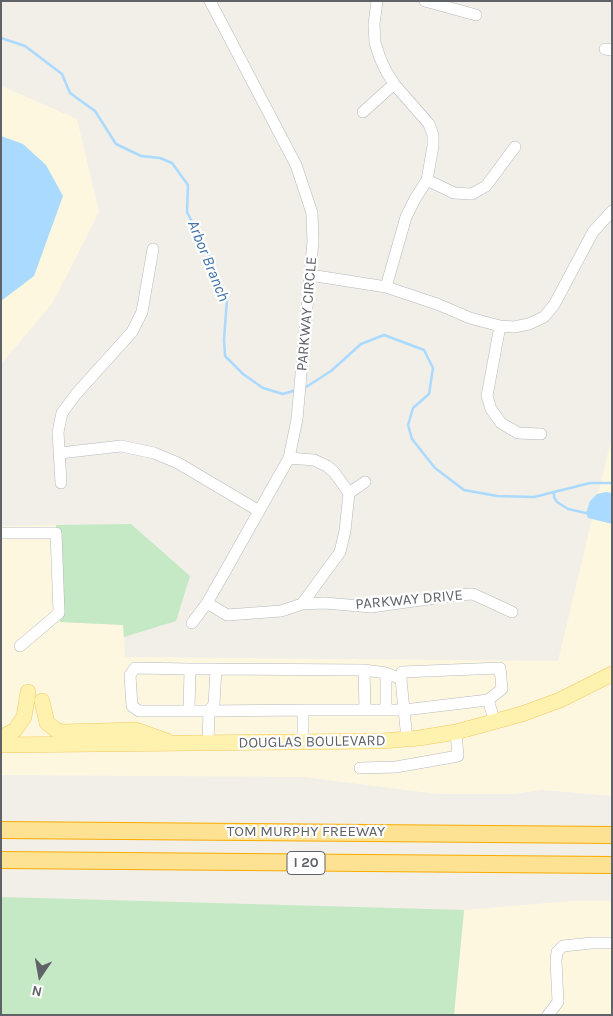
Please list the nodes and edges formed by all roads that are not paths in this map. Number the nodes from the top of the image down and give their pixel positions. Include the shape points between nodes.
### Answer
1 (210, 1) edge
2 (377, 1) edge
3 (425, 1) edge
4 (476, 15) dead end
5 (394, 84) junction
6 (363, 112) dead end
7 (515, 147) dead end
8 (427, 180) junction
9 (612, 211) edge
10 (153, 248) dead end
11 (310, 275) junction
12 (386, 287) junction
13 (500, 326) junction
14 (540, 434) dead end
15 (60, 453) junction
16 (290, 458) junction
17 (365, 482) dead end
18 (61, 483) dead end
19 (349, 493) junction
20 (259, 511) junction
21 (1, 532) edge
22 (207, 603) junction
23 (302, 604) junction
24 (512, 612) dead end
25 (192, 623) dead end
26 (20, 646) dead end
27 (190, 669) junction
28 (216, 669) junction
29 (364, 670) junction
30 (386, 673) junction
31 (612, 674) edge
32 (401, 679) junction
33 (28, 692) dead end
34 (488, 700) junction
35 (42, 701) dead end
36 (303, 710) junction
37 (365, 710) junction
38 (386, 710) junction
39 (404, 710) junction
40 (189, 711) junction
41 (209, 711) junction
42 (495, 722) junction
43 (456, 732) junction
44 (1, 738) edge
45 (407, 739) junction
46 (303, 742) junction
47 (208, 743) junction
48 (175, 744) junction
49 (1, 745) edge
50 (360, 768) dead end
51 (1, 830) edge
52 (612, 834) edge
53 (1, 860) edge
54 (612, 865) edge
55 (612, 943) edge
56 (548, 1015) edge

1 - 11 street, PARKWAY CIRCLE via 296,164 312,213
2 - 5 street via 375,43
3 - 4 street
5 - 6 street
5 - 8 street via 429,124 433,135
7 - 8 street via 486,186 472,194 454,193
8 - 12 street via 406,217
9 - 13 street via 593,232 554,305 544,317 514,328
10 - 15 street via 142,312 132,332 62,413 58,432
11 - 12 street
11 - 16 street, PARKWAY CIRCLE via 297,419
12 - 13 street
13 - 14 street via 487,396 491,408 501,423 518,433
15 - 18 street
15 - 20 street via 121,446 154,453 178,463
16 - 19 street via 314,460 326,466
16 - 20 street, PARKWAY CIRCLE
17 - 19 street
19 - 23 street via 340,552
20 - 22 street, PARKWAY CIRCLE
21 - 26 street via 56,532 59,613
22 - 23 street, PARKWAY DRIVE via 227,614 281,611
22 - 25 street, PARKWAY CIRCLE
23 - 24 street, PARKWAY DRIVE via 371,607 473,594
27 - 28 street
27 - 40 street
27 - 40 street via 135,668 130,675 132,706 139,711
28 - 29 street
28 - 41 street via 214,704
29 - 30 street
29 - 37 street
30 - 32 street
30 - 38 street
31 - 42 main road, DOUGLAS BOULEVARD via 560,700
32 - 34 street via 402,672 500,668 502,689
32 - 39 street
33 - 44 main road via 24,718 15,730
34 - 39 street
34 - 42 street
35 - 48 main road via 47,723 62,732 136,730
36 - 37 street
36 - 41 street
36 - 46 street
37 - 38 street
38 - 39 street
39 - 45 street
40 - 41 street
41 - 47 street
42 - 43 main road, DOUGLAS BOULEVARD
43 - 45 main road, DOUGLAS BOULEVARD
43 - 50 street via 458,756 396,767
45 - 46 main road, DOUGLAS BOULEVARD
46 - 47 main road, DOUGLAS BOULEVARD
47 - 48 main road, DOUGLAS BOULEVARD
48 - 49 main road, DOUGLAS BOULEVARD
51 - 52 highway, TOM MURPHY FREEWAY / I 20
53 - 54 highway, TOM MURPHY FREEWAY / I 20
55 - 56 street via 563,946 557,952 558,1002

